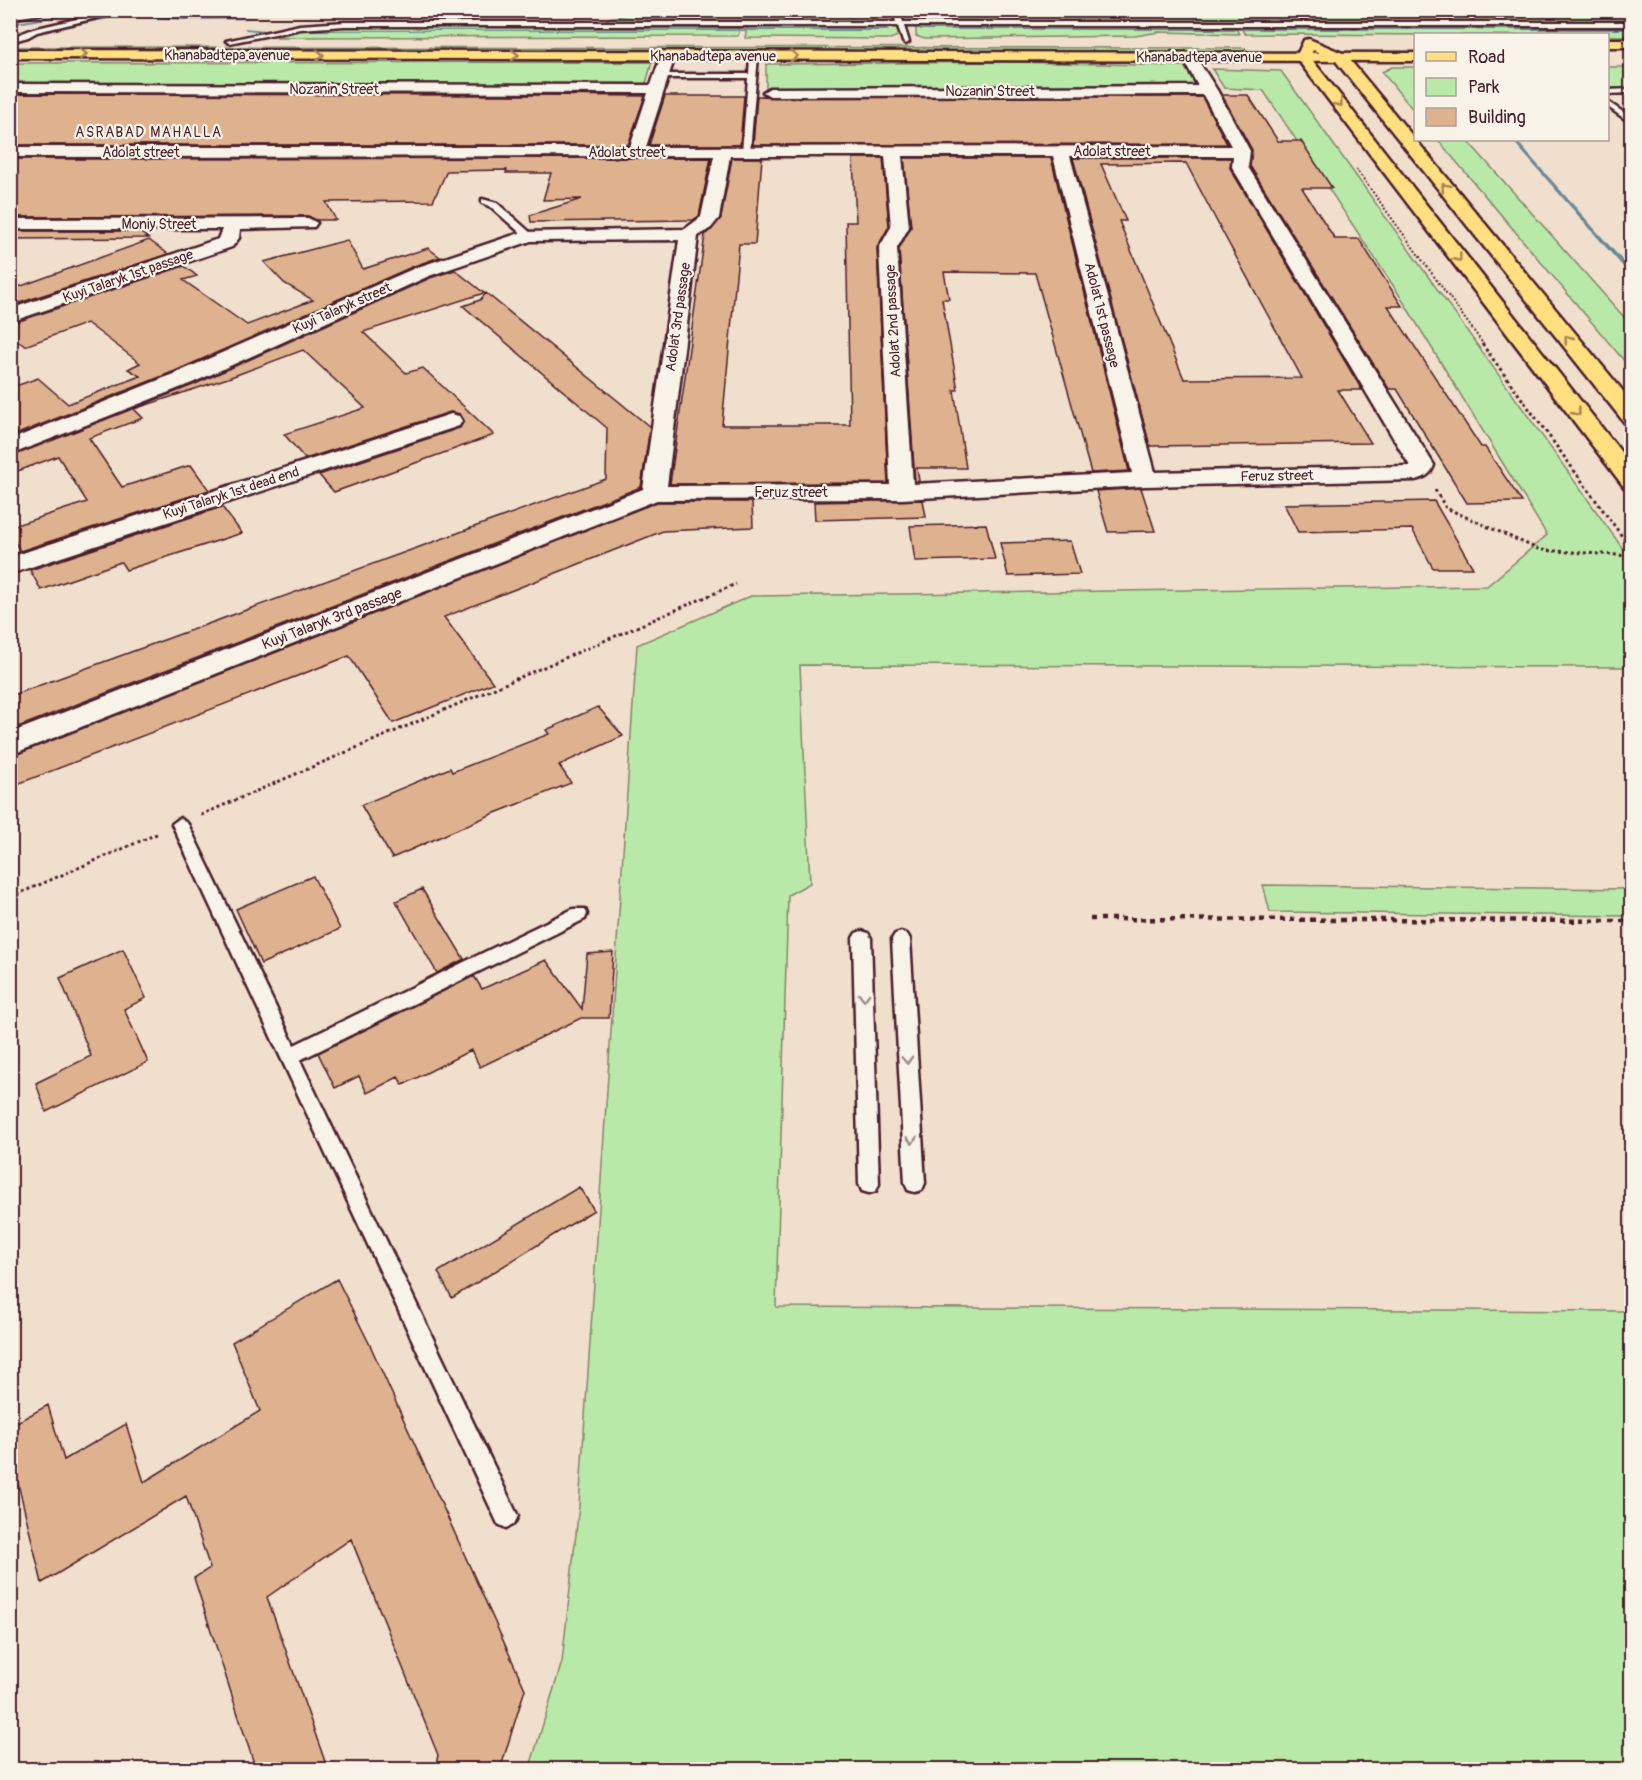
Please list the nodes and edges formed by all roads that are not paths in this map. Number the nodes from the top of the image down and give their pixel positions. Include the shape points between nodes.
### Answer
1 (61, 10) edge
2 (127, 10) edge
3 (896, 10) edge
4 (10, 17) edge
5 (901, 24) junction
6 (1632, 24) edge
7 (10, 40) edge
8 (229, 41) junction
9 (906, 42) junction
10 (1414, 43) edge
11 (1609, 43) edge
12 (1632, 43) edge
13 (1306, 50) junction
14 (10, 54) edge
15 (668, 56) junction
16 (753, 56) junction
17 (1190, 57) junction
18 (1340, 57) junction
19 (1414, 57) edge
20 (1609, 57) edge
21 (1632, 57) edge
22 (753, 76) junction
23 (660, 82) junction
24 (10, 88) edge
25 (1210, 90) junction
26 (1632, 91) edge
27 (770, 92) dead end
28 (1609, 92) edge
29 (1609, 105) edge
30 (1632, 122) edge
31 (1060, 151) junction
32 (1242, 151) junction
33 (10, 152) edge
34 (636, 152) junction
35 (723, 152) junction
36 (746, 152) junction
37 (893, 152) junction
38 (485, 201) dead end
39 (10, 224) edge
40 (232, 224) junction
41 (308, 224) dead end
42 (689, 234) junction
43 (529, 236) junction
44 (10, 316) edge
45 (1632, 417) edge
46 (451, 421) dead end
47 (10, 448) edge
48 (1144, 479) junction
49 (1632, 482) edge
50 (902, 492) junction
51 (654, 493) junction
52 (10, 566) edge
53 (10, 746) edge
54 (180, 824) road end
55 (579, 914) dead end
56 (862, 938) dead end
57 (901, 939) dead end
58 (290, 1056) junction
59 (915, 1183) dead end
60 (869, 1184) dead end
61 (506, 1516) dead end

1 - 4 lane
2 - 7 lane via 35,30
3 - 5 lane
5 - 6 lane
5 - 8 lane via 531,21 322,25
5 - 9 lane
7 - 8 main road, Khanabadtepa avenue
8 - 9 main road, Khanabadtepa avenue
9 - 13 main road, Khanabadtepa avenue
10 - 13 main road, Khanabadtepa avenue
11 - 12 main road
13 - 17 main road, Khanabadtepa avenue
13 - 18 main road, Khanabadtepa avenue
13 -> 49 main road
14 -> 15 main road, Khanabadtepa avenue
15 - 16 main road, Khanabadtepa avenue
15 - 23 street
16 -> 17 main road, Khanabadtepa avenue
16 - 22 lane
17 - 25 street
18 - 19 main road, Khanabadtepa avenue
45 -> 18 main road
20 - 21 main road
22 - 23 lane
22 - 36 lane
23 - 24 street, Nozanin Street
23 - 34 street
25 - 27 street, Nozanin Street
25 - 32 street
26 - 28 lane
29 - 30 lane
31 - 32 street, Adolat street
31 - 37 street, Adolat street
31 - 48 street, Adolat 1st passage
32 - 48 street, Feruz street via 1240,167 1422,465 1421,470
33 - 34 street, Adolat street
34 - 35 street, Adolat street
35 - 36 street, Adolat street
35 - 42 street via 710,218
36 - 37 street, Adolat street
37 - 50 street, Adolat 2nd passage via 900,227 888,248
38 - 43 lane
39 - 40 street, Moniy Street
40 - 41 street, Moniy Street
40 - 44 street, Kuyi Talaryk 1st passage via 225,243
42 - 43 street, Kuyi Talaryk street
42 - 51 street, Adolat 3rd passage
43 - 47 street, Kuyi Talaryk street via 422,272 184,378
46 - 52 street, Kuyi Talaryk 1st dead end
48 - 50 street, Feruz street
50 - 51 street, Feruz street
51 - 53 street, Kuyi Talaryk 3rd passage
54 - 58 lane
55 - 58 lane
56 -> 60 lane
57 -> 59 lane
58 - 61 lane

